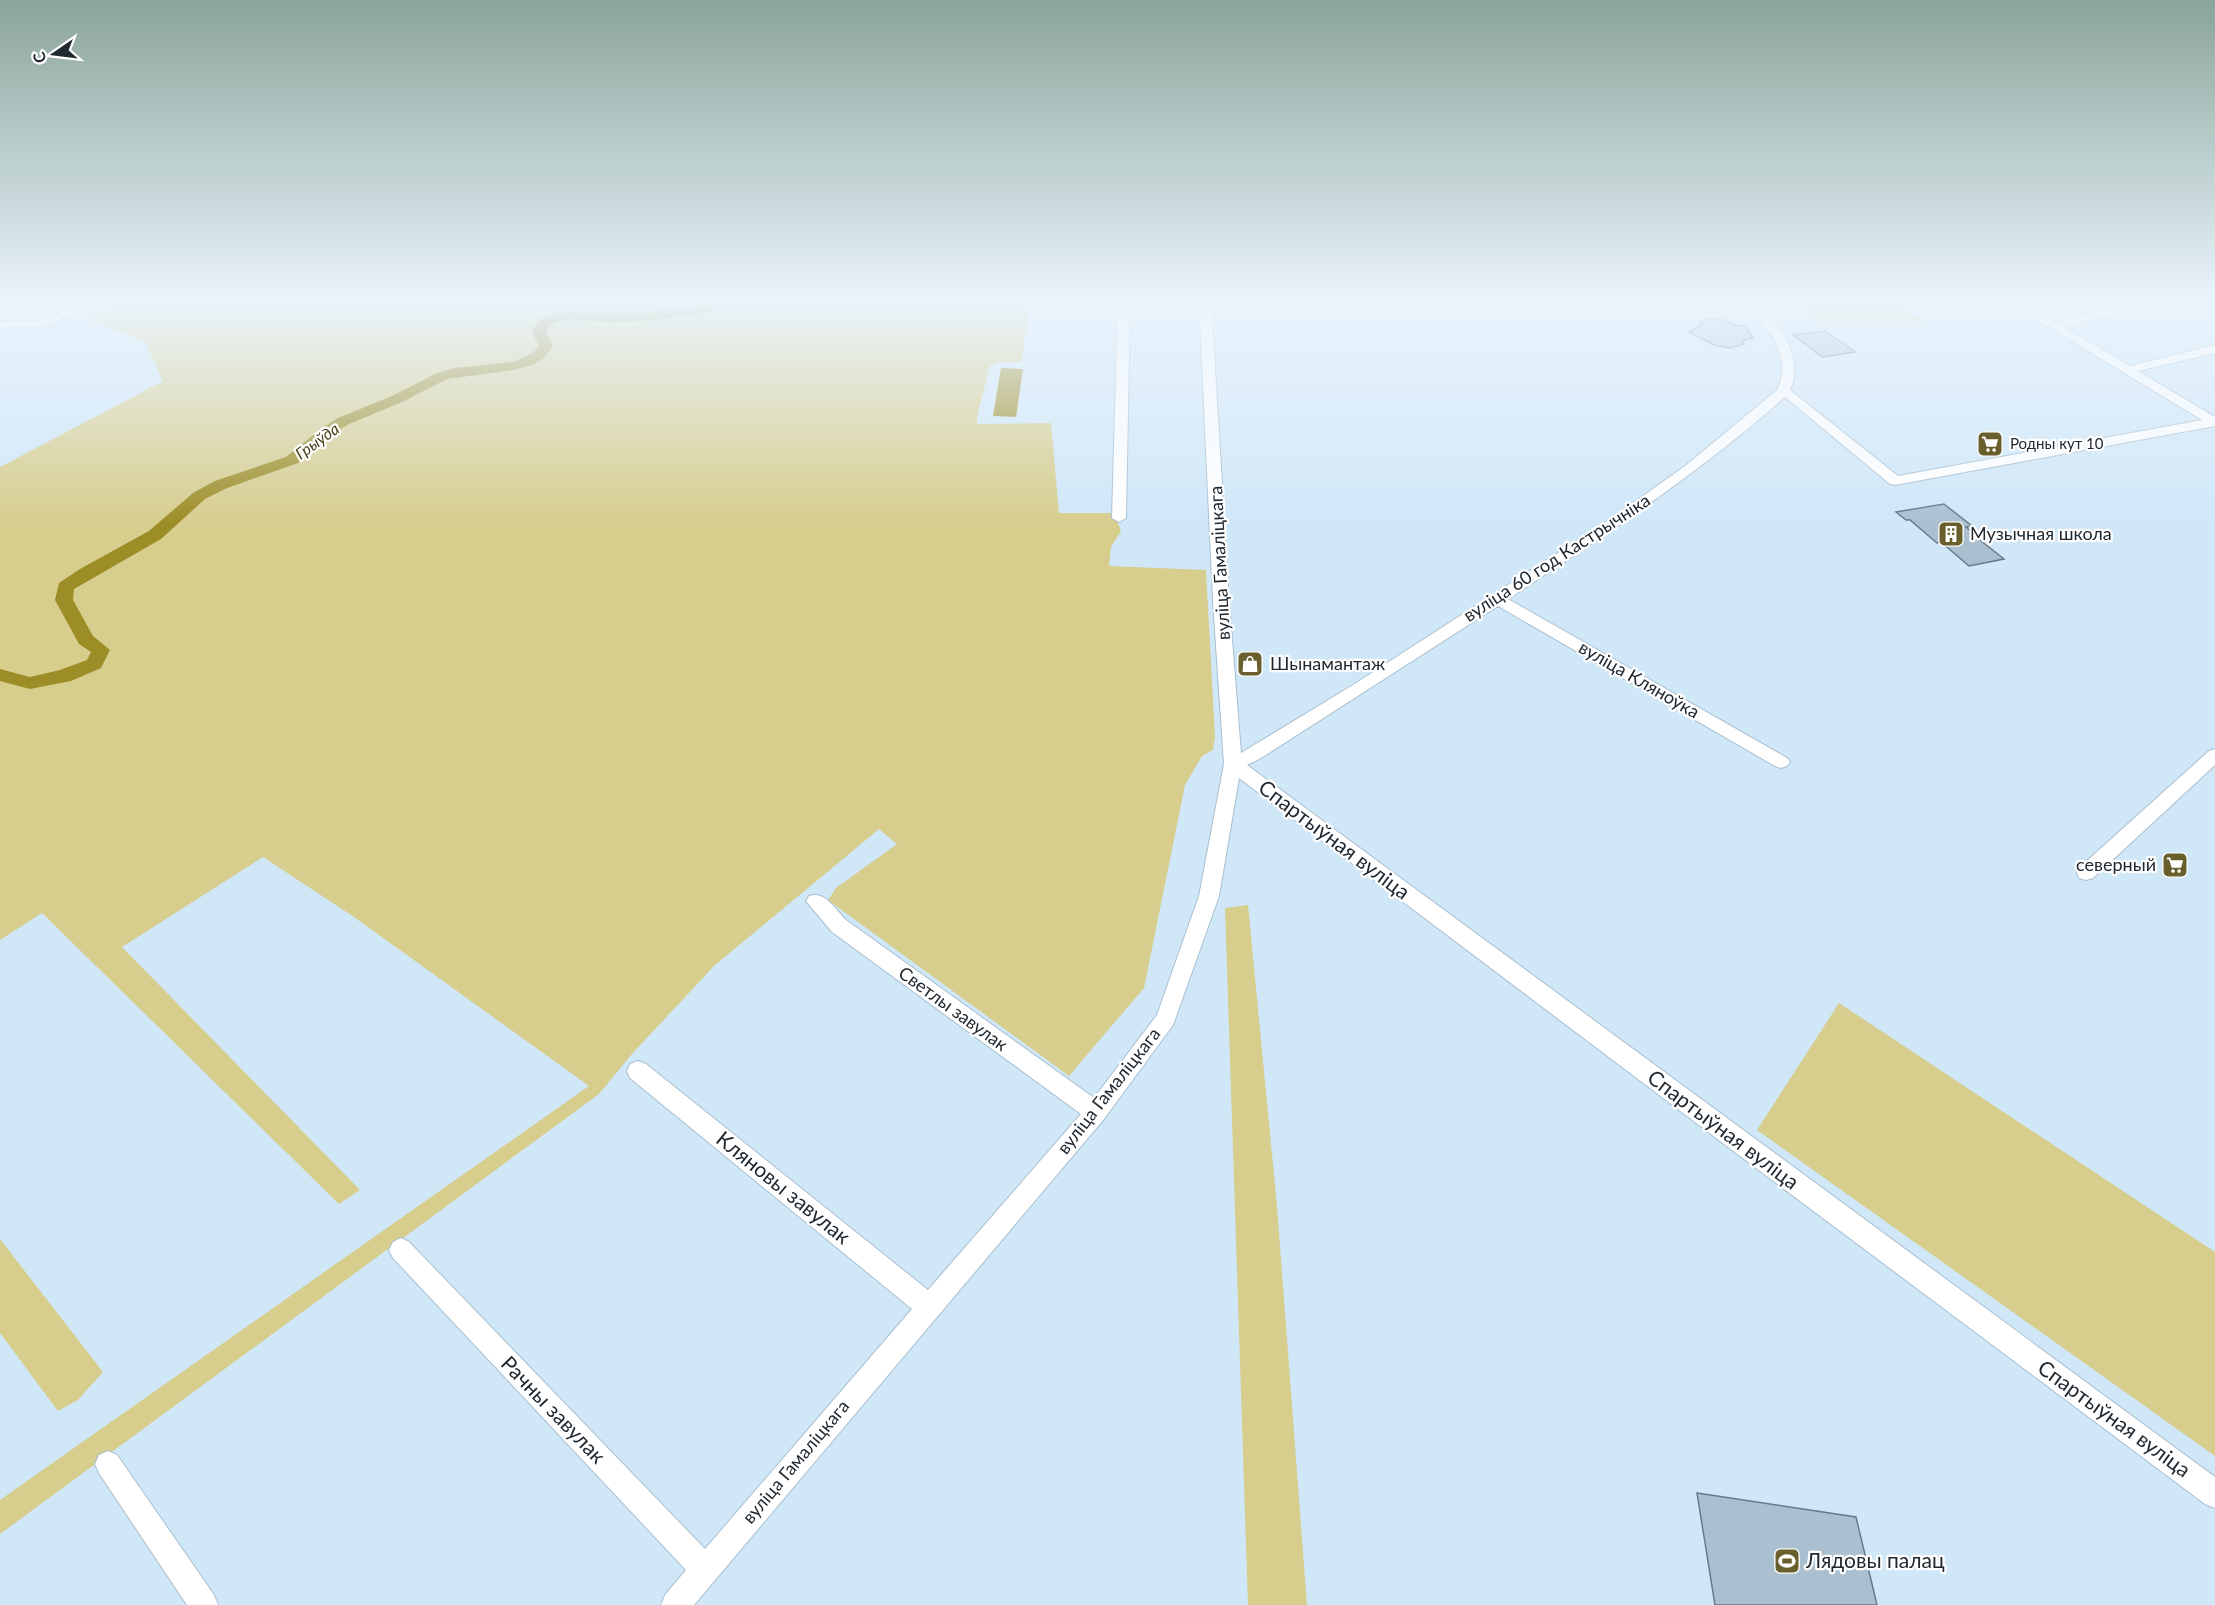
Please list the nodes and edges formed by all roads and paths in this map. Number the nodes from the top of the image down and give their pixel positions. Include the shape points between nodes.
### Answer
1 (1122, 375) edge
2 (1209, 375) edge
3 (1790, 375) edge
4 (2136, 375) edge
5 (1783, 392) junction
6 (2214, 421) edge
7 (1119, 518) dead end
8 (1496, 598) junction
9 (2215, 755) edge
10 (1781, 762) dead end
11 (1233, 764) junction
12 (2086, 873) dead end
13 (816, 901) dead end
14 (638, 1071) dead end
15 (1096, 1112) junction
16 (401, 1250) dead end
17 (928, 1306) junction
18 (108, 1464) dead end
19 (2215, 1494) edge
20 (705, 1569) junction
21 (204, 1605) edge
22 (675, 1605) edge

1 - 7 street
2 - 11 street, вуліца Гамаліцкага
3 - 5 street
4 - 6 street
5 - 6 street via 1895,481
5 - 8 street, вуліца 60 год Кастрычніка via 1633,510
8 - 10 street, вуліца Кляноўка
8 - 11 street, вуліца 60 год Кастрычніка via 1359,689
9 - 12 street
11 - 15 street, вуліца Гамаліцкага via 1209,896 1166,1019
11 - 19 street, Спартыўная вуліца
13 - 15 street, Светлы завулак via 839,926
14 - 17 street, Кляновы завулак
15 - 17 street, вуліца Гамаліцкага
16 - 20 street, Рачны завулак
17 - 20 street, вуліца Гамаліцкага
18 - 21 street
20 - 22 street, вуліца Гамаліцкага

